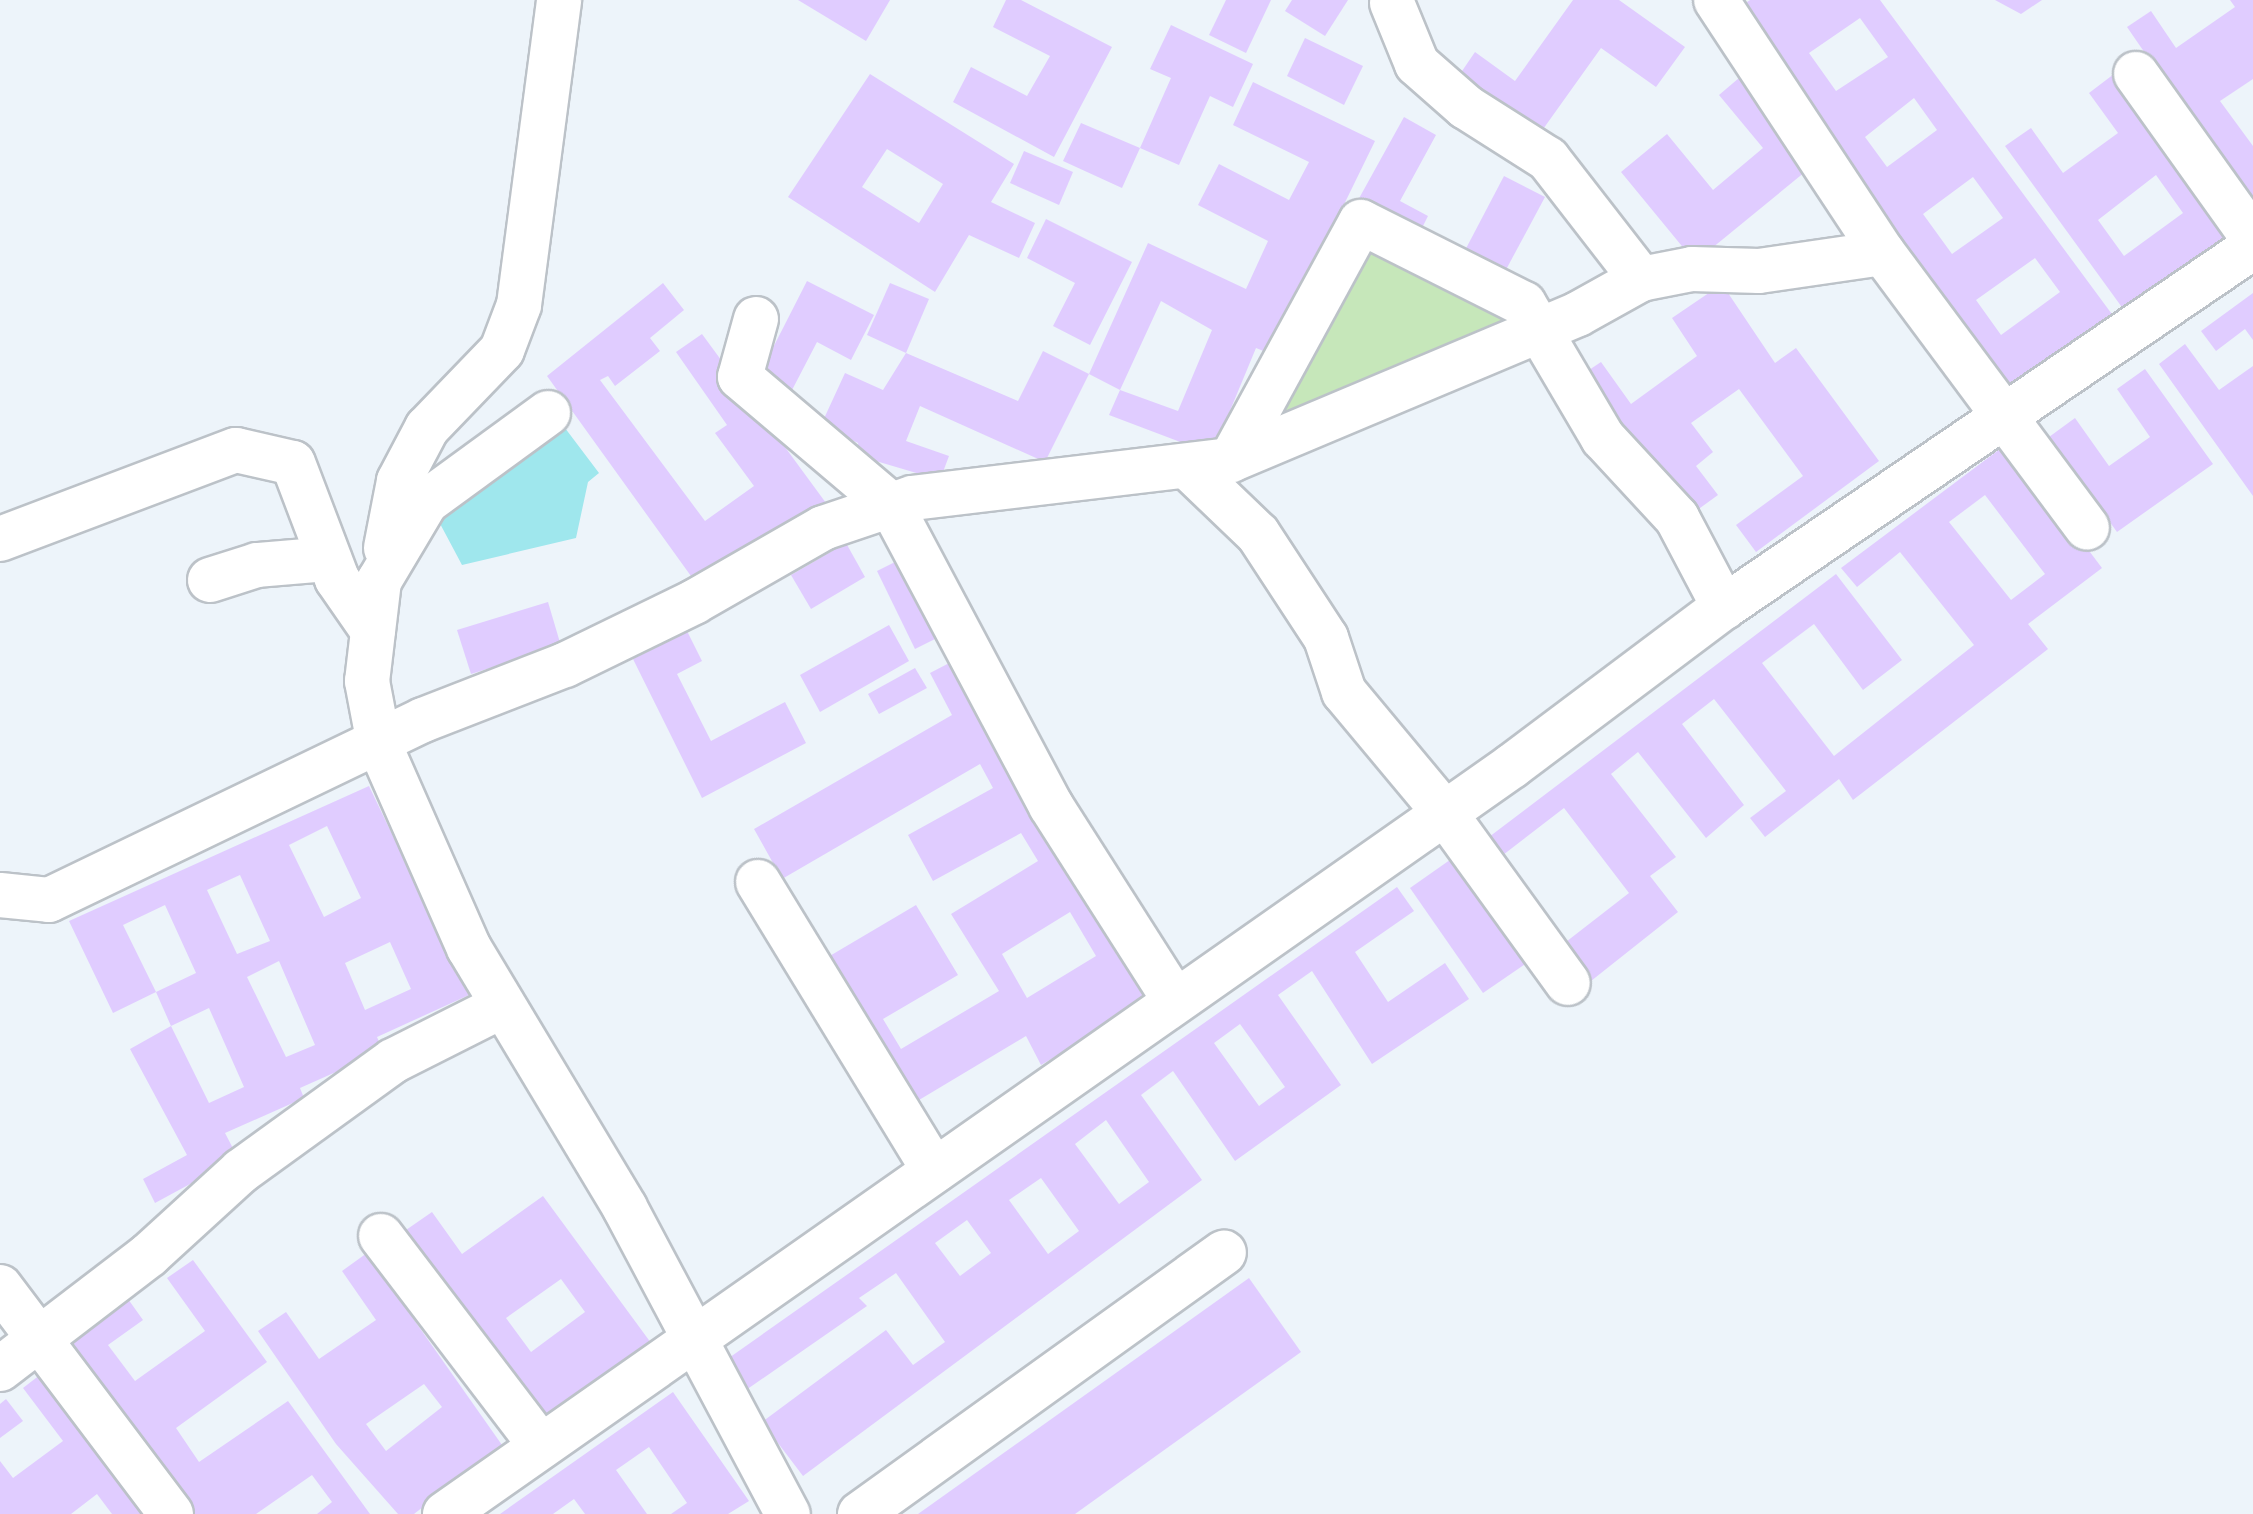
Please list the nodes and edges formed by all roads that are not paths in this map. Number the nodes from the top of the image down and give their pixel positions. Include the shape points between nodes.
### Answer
1 (559, 0) edge
2 (1716, 0) edge
3 (1392, 3) dead end
4 (2136, 74) dead end
5 (2253, 238) edge
6 (2253, 247) edge
7 (1883, 253) junction
8 (1641, 279) junction
9 (756, 319) dead end
10 (1543, 329) junction
11 (548, 413) dead end
12 (2005, 414) junction
13 (1231, 460) junction
14 (1187, 466) junction
15 (891, 505) junction
16 (2087, 528) dead end
17 (0, 539) edge
18 (329, 559) junction
19 (210, 580) dead end
20 (379, 581) junction
21 (1724, 607) junction
22 (373, 631) junction
23 (379, 744) junction
24 (1444, 812) junction
25 (758, 882) dead end
26 (0, 895) edge
27 (1568, 983) dead end
28 (1175, 1001) junction
29 (502, 1006) junction
30 (934, 1170) junction
31 (381, 1236) dead end
32 (1224, 1252) dead end
33 (0, 1287) edge
34 (696, 1337) junction
35 (40, 1338) junction
36 (0, 1369) edge
37 (541, 1446) junction
38 (171, 1514) edge
39 (445, 1514) edge
40 (788, 1514) edge
41 (860, 1514) edge

1 - 20 street via 519,305 502,350 427,428 399,481
2 - 7 street
3 - 8 street via 1417,64 1466,107 1548,159
4 - 5 street
6 - 12 street
7 - 8 street via 1759,271 1692,269
7 - 12 street
8 - 10 street
9 - 15 street via 740,377
10 - 13 street
10 - 13 street via 1524,304 1361,222
10 - 21 street via 1603,438 1677,518
11 - 20 street via 426,502
12 - 16 street
12 - 21 street
13 - 14 street
14 - 15 street via 1013,483
14 - 24 street via 1258,534 1326,638 1344,692
15 - 23 street via 823,528 694,602
15 - 28 street via 1051,806
17 - 18 street via 236,450 293,463
18 - 19 street via 257,565
18 - 22 street
20 - 22 street
21 - 24 street
22 - 23 street via 367,681
23 - 26 street via 49,900
23 - 29 street via 469,948
24 - 27 street
24 - 28 street
25 - 30 street
28 - 30 street
29 - 34 street
29 - 35 street via 380,1070 241,1171 149,1255
30 - 34 street
31 - 37 street
32 - 41 street
33 - 35 street
34 - 37 street
34 - 40 street
35 - 36 street
35 - 38 street
37 - 39 street

